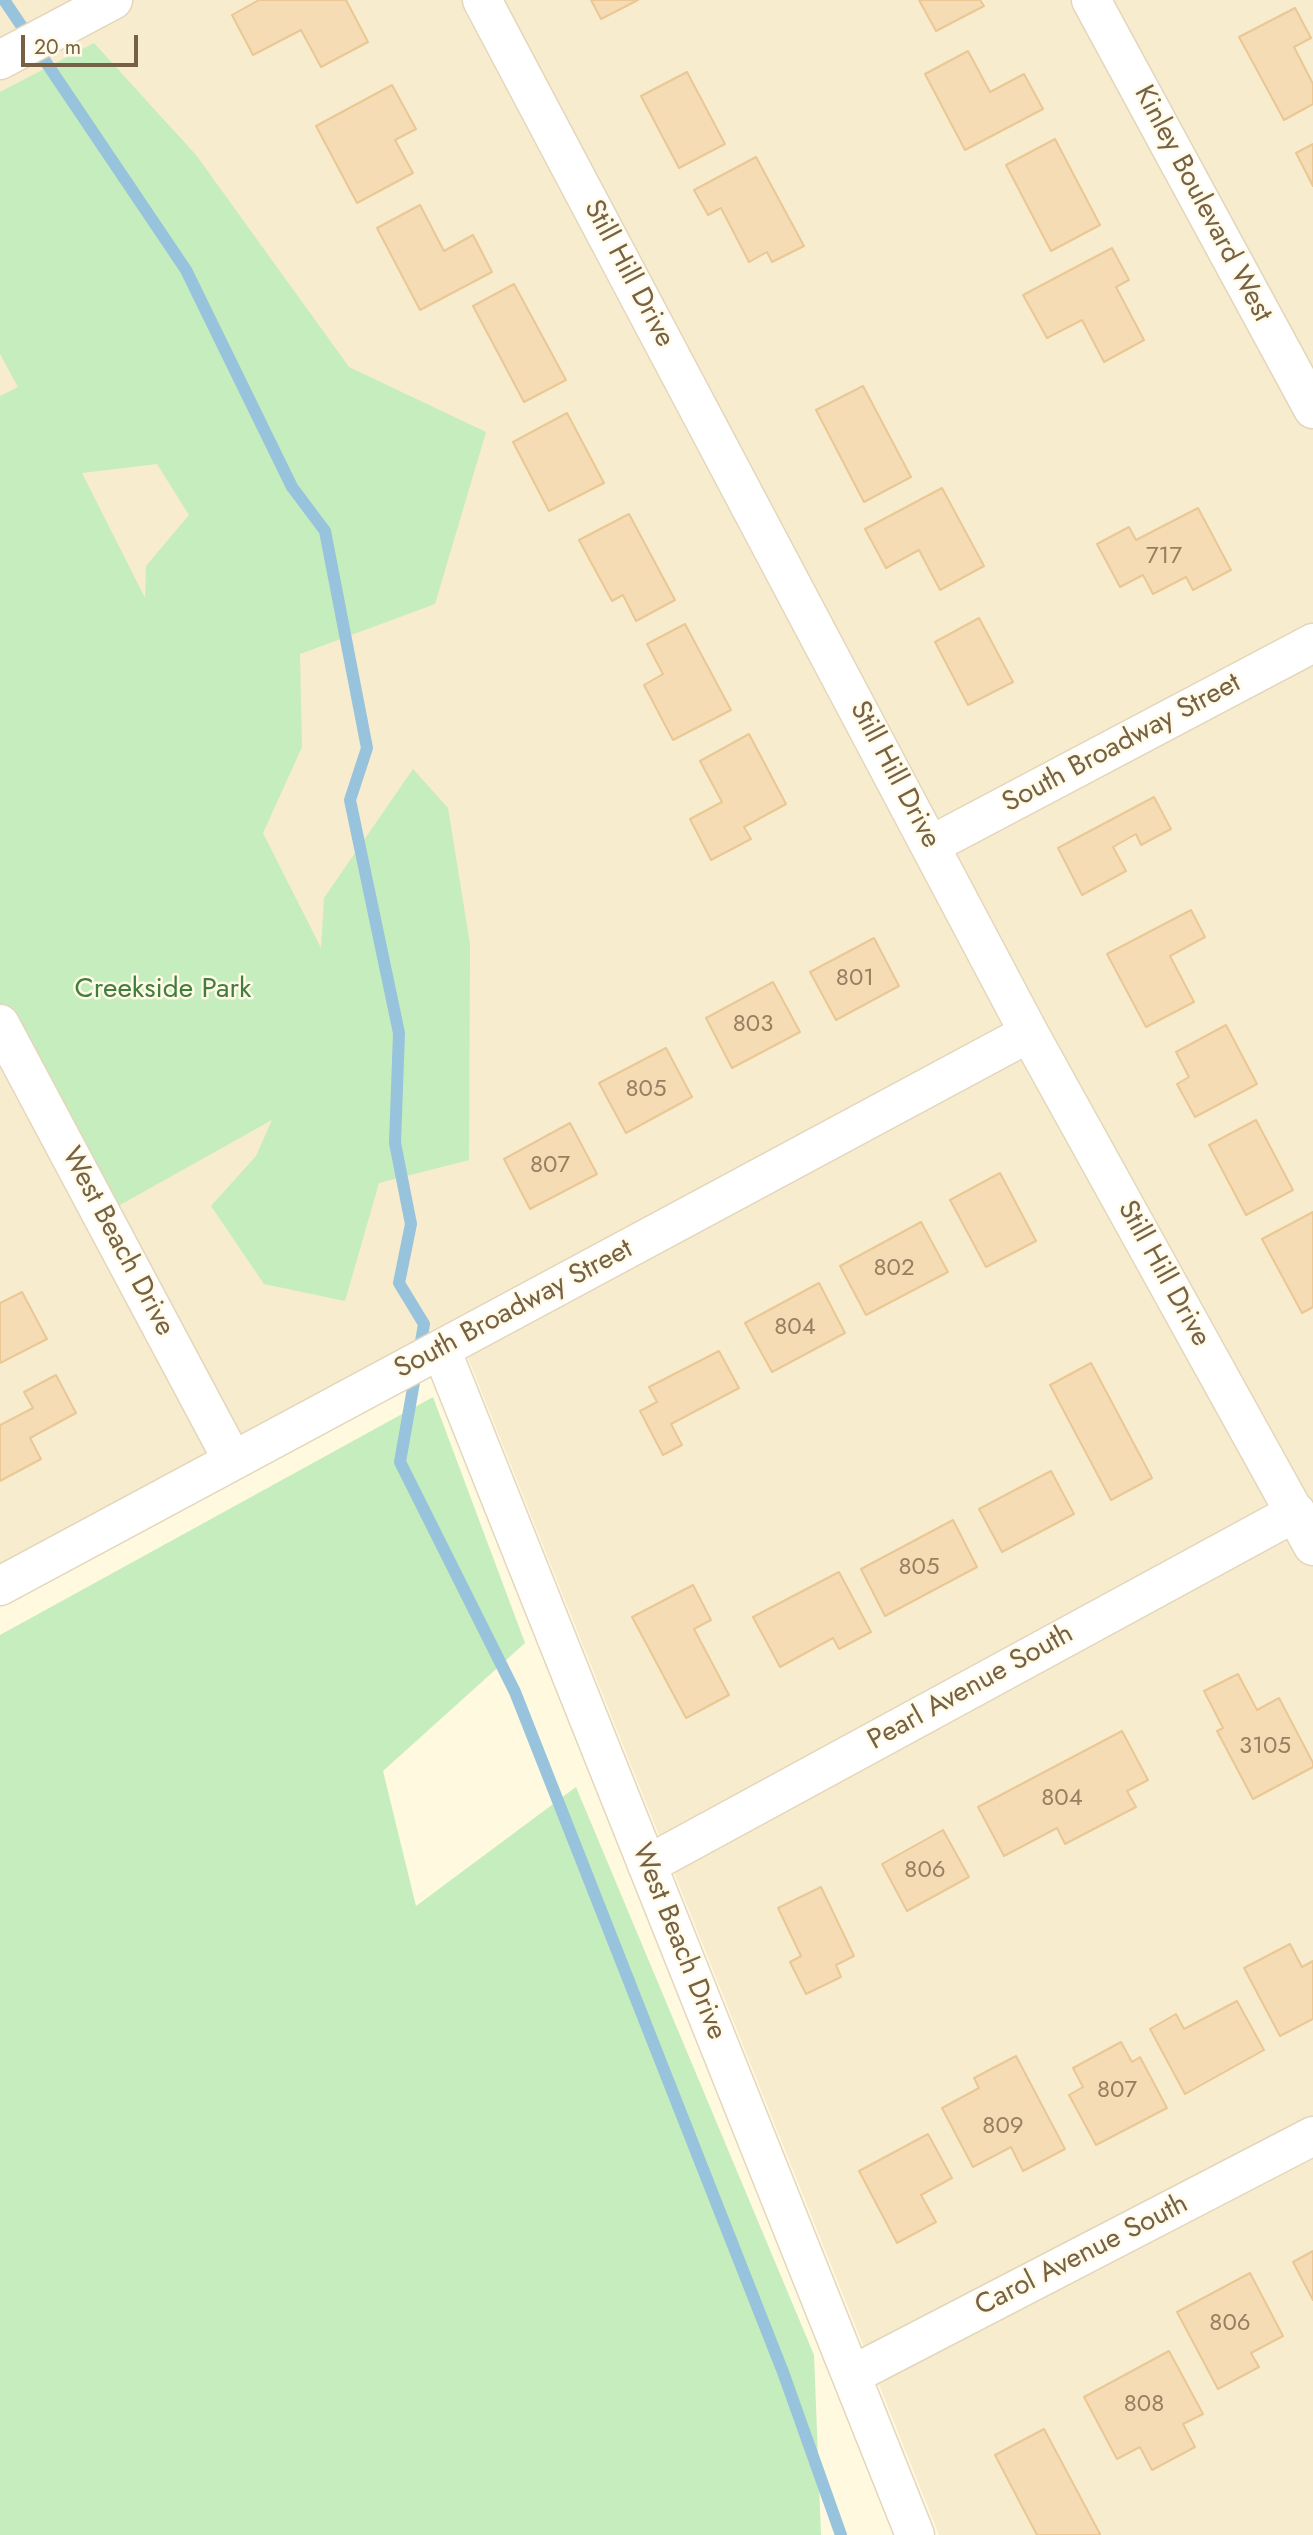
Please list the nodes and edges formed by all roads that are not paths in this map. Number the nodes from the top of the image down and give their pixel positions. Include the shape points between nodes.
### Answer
1 (113, 0) edge
2 (482, 0) edge
3 (1091, 0) edge
4 (0, 60) edge
5 (1313, 409) edge
6 (1313, 643) edge
7 (931, 845) junction
8 (0, 1024) edge
9 (1028, 1033) junction
10 (441, 1349) junction
11 (233, 1461) junction
12 (1296, 1512) junction
13 (1313, 1546) edge
14 (0, 1586) edge
15 (647, 1865) junction
16 (1313, 2136) edge
17 (852, 2375) junction
18 (915, 2535) edge

1 - 4 street
2 - 7 street, Still Hill Drive
3 - 5 street, Kinley Boulevard West
6 - 7 street, South Broadway Street
7 - 9 street, Still Hill Drive
8 - 11 street, West Beach Drive
9 - 10 street, South Broadway Street
9 - 12 street, Still Hill Drive
10 - 11 street, South Broadway Street
10 - 15 street, West Beach Drive
11 - 14 street, South Broadway Street
12 - 13 street, Still Hill Drive
12 - 15 street, Pearl Avenue South
15 - 17 street, West Beach Drive
16 - 17 street, Carol Avenue South
17 - 18 street, West Beach Drive

